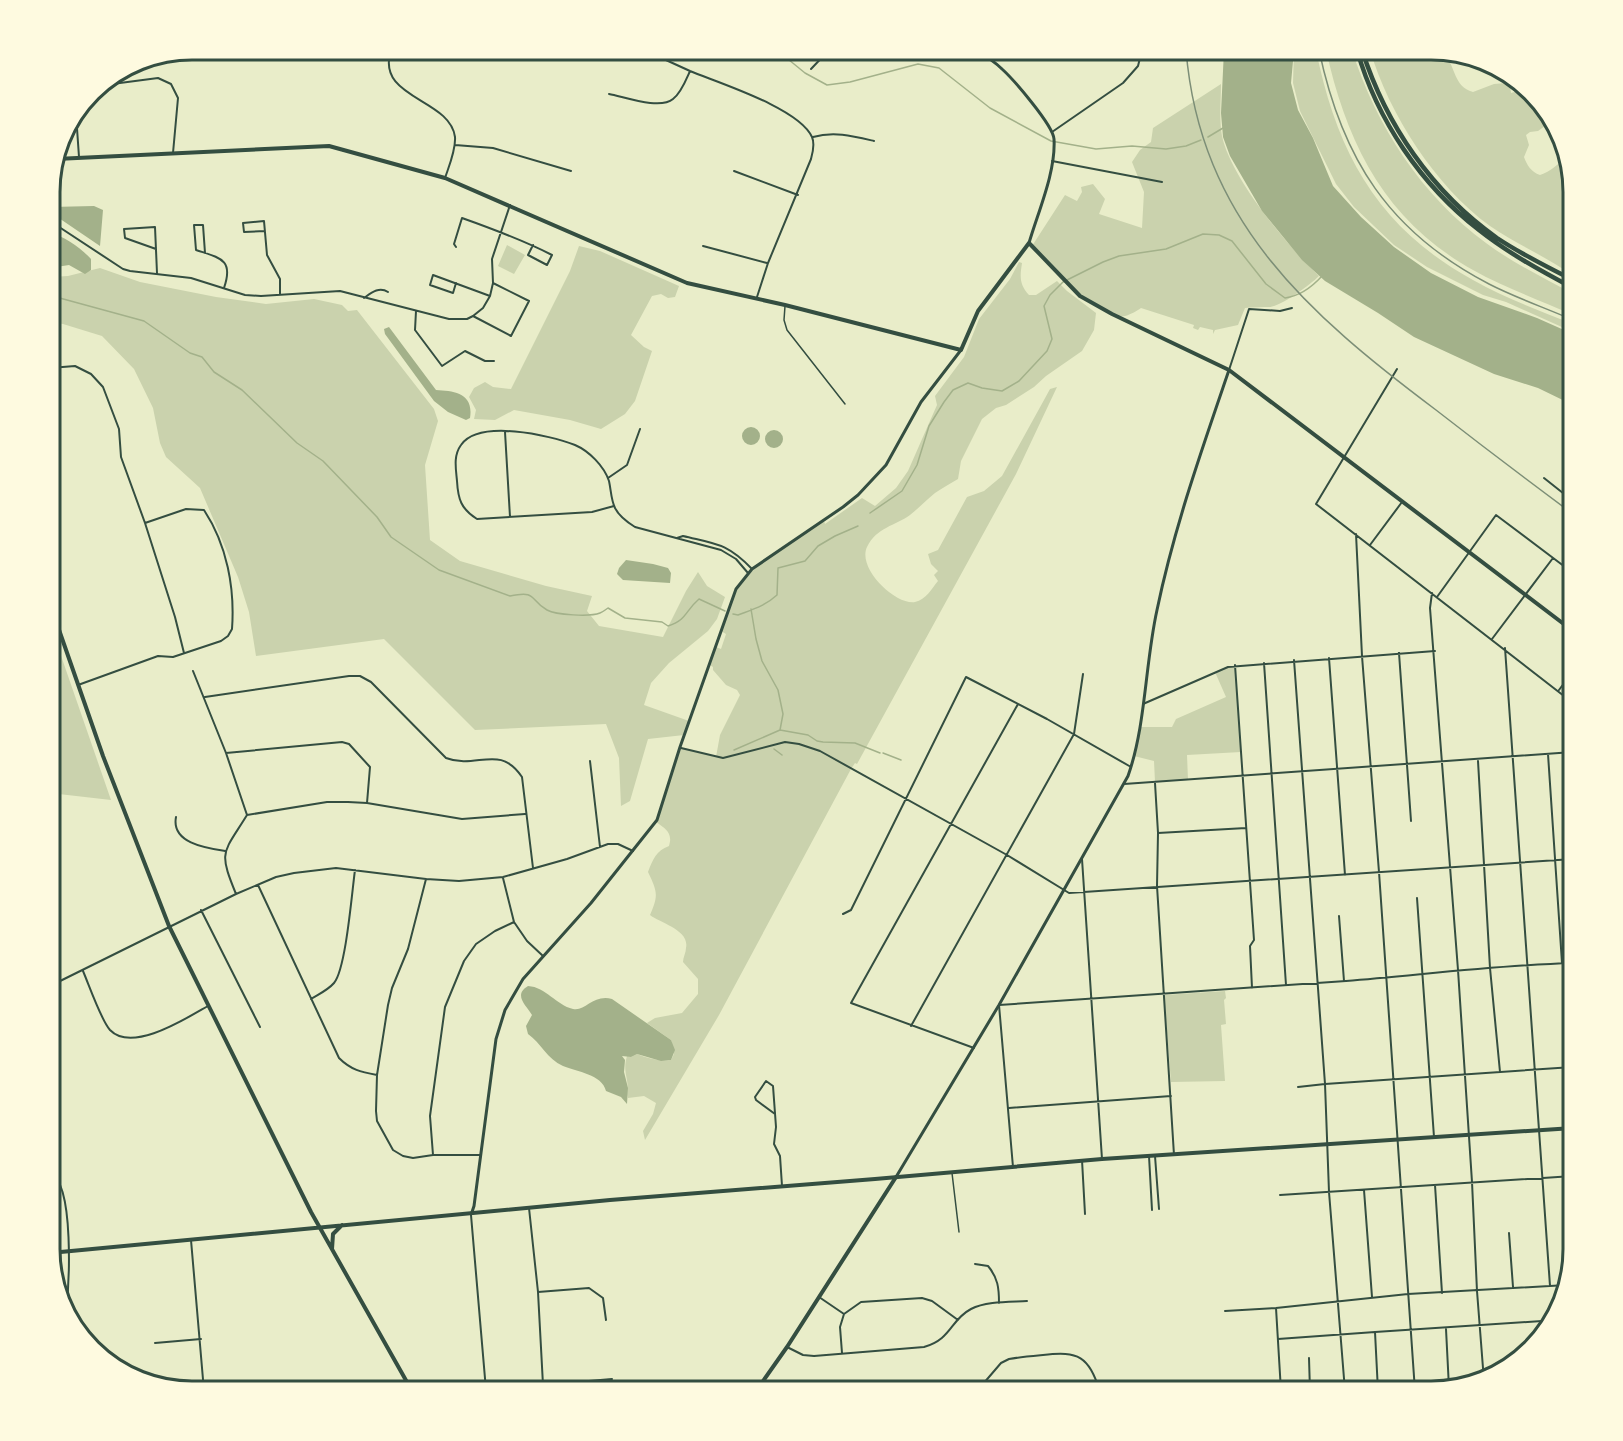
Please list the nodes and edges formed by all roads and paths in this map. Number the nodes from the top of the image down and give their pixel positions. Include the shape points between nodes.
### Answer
1 (388, 60) edge
2 (666, 60) edge
3 (820, 60) edge
4 (990, 60) edge
5 (1140, 60) edge
6 (1361, 60) edge
7 (1366, 60) edge
8 (812, 69) dead end
9 (690, 71) junction
10 (117, 83) edge
11 (609, 94) dead end
12 (77, 128) edge
13 (1052, 132) junction
14 (813, 137) junction
15 (874, 141) dead end
16 (455, 145) junction
17 (173, 153) junction
18 (79, 156) junction
19 (65, 158) edge
20 (1052, 161) junction
21 (571, 171) dead end
22 (734, 171) dead end
23 (445, 178) junction
24 (1161, 182) dead end
25 (798, 195) junction
26 (510, 205) junction
27 (60, 227) edge
28 (265, 231) junction
29 (500, 232) junction
30 (1029, 243) junction
31 (533, 245) junction
32 (703, 246) dead end
33 (456, 247) dead end
34 (156, 249) junction
35 (206, 253) junction
36 (768, 263) junction
37 (157, 273) junction
38 (1563, 274) edge
39 (1563, 282) edge
40 (456, 283) junction
41 (493, 283) junction
42 (224, 288) junction
43 (388, 292) dead end
44 (280, 294) junction
45 (490, 296) junction
46 (364, 298) junction
47 (756, 299) junction
48 (785, 305) junction
49 (1292, 309) dead end
50 (416, 310) junction
51 (473, 316) junction
52 (961, 350) junction
53 (495, 361) dead end
54 (60, 367) edge
55 (1397, 369) dead end
56 (1229, 370) junction
57 (845, 404) dead end
58 (640, 429) dead end
59 (505, 432) junction
60 (1344, 458) junction
61 (608, 478) junction
62 (1544, 478) dead end
63 (1563, 493) edge
64 (1402, 502) junction
65 (614, 506) junction
66 (510, 517) junction
67 (145, 523) junction
68 (1356, 534) junction
69 (677, 538) junction
70 (1370, 545) junction
71 (1470, 552) junction
72 (1553, 558) junction
73 (1563, 566) edge
74 (752, 569) junction
75 (748, 573) junction
76 (1432, 593) junction
77 (1525, 594) junction
78 (1437, 597) junction
79 (1563, 623) edge
80 (60, 633) edge
81 (1492, 639) junction
82 (1505, 648) junction
83 (1435, 651) junction
84 (184, 653) junction
85 (1399, 653) junction
86 (1362, 656) junction
87 (1329, 658) junction
88 (1294, 660) junction
89 (1264, 663) junction
90 (1235, 665) junction
91 (193, 671) dead end
92 (1083, 674) dead end
93 (1563, 684) edge
94 (78, 685) junction
95 (1558, 691) junction
96 (1563, 695) edge
97 (204, 697) junction
98 (1018, 704) junction
99 (1142, 705) junction
100 (1074, 734) junction
101 (680, 747) junction
102 (226, 753) junction
103 (1563, 753) edge
104 (1548, 754) junction
105 (1513, 758) junction
106 (1478, 760) junction
107 (591, 761) dead end
108 (1443, 762) junction
109 (1407, 764) junction
110 (1131, 767) junction
111 (1371, 767) junction
112 (1336, 770) junction
113 (1301, 772) junction
114 (1272, 774) junction
115 (1243, 775) junction
116 (1155, 782) junction
117 (1124, 784) junction
118 (904, 799) junction
119 (367, 803) junction
120 (525, 814) junction
121 (247, 815) junction
122 (176, 817) dead end
123 (1411, 821) dead end
124 (950, 825) junction
125 (1246, 828) junction
126 (1158, 833) junction
127 (600, 847) junction
128 (225, 851) junction
129 (633, 851) junction
130 (1007, 855) junction
131 (1082, 858) junction
132 (1563, 860) edge
133 (1557, 861) junction
134 (1520, 862) junction
135 (1485, 866) junction
136 (1449, 867) junction
137 (533, 868) junction
138 (355, 869) junction
139 (1379, 872) junction
140 (1345, 875) junction
141 (503, 877) junction
142 (1308, 878) junction
143 (426, 879) junction
144 (1279, 879) junction
145 (1249, 882) junction
146 (257, 885) junction
147 (1157, 886) junction
148 (1064, 890) junction
149 (1085, 892) junction
150 (236, 894) junction
151 (1417, 898) dead end
152 (201, 910) junction
153 (843, 914) dead end
154 (1339, 916) dead end
155 (514, 922) junction
156 (169, 926) junction
157 (543, 956) junction
158 (1562, 963) joint
159 (1527, 966) junction
160 (1490, 968) junction
161 (1458, 970) junction
162 (82, 971) junction
163 (1421, 973) junction
164 (1386, 977) junction
165 (60, 981) edge
166 (1344, 981) junction
167 (1317, 982) junction
168 (1286, 985) junction
169 (1252, 988) junction
170 (1162, 993) junction
171 (1091, 998) junction
172 (311, 999) junction
173 (999, 1005) junction
174 (208, 1006) junction
175 (911, 1026) junction
176 (260, 1027) dead end
177 (974, 1047) junction
178 (1563, 1068) edge
179 (1534, 1071) junction
180 (1500, 1072) junction
181 (1465, 1074) junction
182 (377, 1075) junction
183 (1429, 1077) junction
184 (1392, 1080) junction
185 (1324, 1084) junction
186 (1298, 1087) dead end
187 (1171, 1096) junction
188 (1100, 1101) junction
189 (1009, 1108) junction
190 (775, 1114) junction
191 (1563, 1129) edge
192 (1538, 1130) junction
193 (1468, 1135) junction
194 (1434, 1137) junction
195 (1398, 1139) junction
196 (1327, 1144) junction
197 (433, 1155) junction
198 (481, 1155) junction
199 (1174, 1155) junction
200 (1149, 1156) junction
201 (1155, 1156) junction
202 (1102, 1159) junction
203 (1082, 1160) junction
204 (1013, 1167) junction
205 (951, 1172) junction
206 (896, 1177) junction
207 (1563, 1177) edge
208 (1542, 1178) junction
209 (60, 1182) edge
210 (1472, 1182) junction
211 (1435, 1185) junction
212 (782, 1186) junction
213 (1401, 1188) junction
214 (1364, 1190) junction
215 (1329, 1191) junction
216 (1280, 1195) dead end
217 (529, 1208) junction
218 (1159, 1209) dead end
219 (1152, 1210) dead end
220 (472, 1212) junction
221 (1085, 1214) dead end
222 (342, 1225) junction
223 (320, 1227) junction
224 (960, 1232) dead end
225 (1509, 1233) dead end
226 (191, 1240) junction
227 (332, 1250) junction
228 (69, 1251) junction
229 (60, 1252) edge
230 (975, 1264) dead end
231 (1550, 1286) junction
232 (1557, 1286) edge
233 (1513, 1288) junction
234 (1477, 1291) junction
235 (538, 1292) junction
236 (68, 1293) edge
237 (1442, 1293) junction
238 (1408, 1294) junction
239 (819, 1298) junction
240 (1372, 1298) junction
241 (1027, 1301) dead end
242 (1337, 1301) junction
243 (999, 1303) junction
244 (1276, 1308) junction
245 (1225, 1311) dead end
246 (844, 1314) junction
247 (606, 1320) dead end
248 (958, 1320) junction
249 (1542, 1321) dead end
250 (1480, 1326) junction
251 (1446, 1329) junction
252 (1411, 1331) junction
253 (1375, 1332) junction
254 (1341, 1336) junction
255 (201, 1339) junction
256 (1278, 1340) junction
257 (155, 1343) dead end
258 (787, 1347) junction
259 (842, 1353) junction
260 (1309, 1358) dead end
261 (1483, 1370) edge
262 (612, 1379) dead end
263 (1449, 1379) edge
264 (203, 1381) edge
265 (406, 1381) edge
266 (483, 1381) edge
267 (543, 1381) edge
268 (589, 1381) edge
269 (764, 1381) edge
270 (986, 1381) edge
271 (1095, 1381) edge
272 (1280, 1381) edge
273 (1310, 1381) edge
274 (1345, 1381) edge
275 (1377, 1381) edge
276 (1416, 1381) edge

1 - 16 street via 395,81 449,123
2 - 9 street
3 - 8 street
4 - 13 street via 1011,78
5 - 13 street via 1123,83
6 - 39 highway via 1387,121 1421,173 1446,201 1501,246
7 - 38 highway via 1399,132 1443,190 1496,237
9 - 11 street via 672,100 659,104
9 - 14 street via 752,95 790,116
10 - 17 street via 158,78 171,84 178,98
12 - 18 street
13 - 20 street
14 - 15 street via 836,134
14 - 25 street via 812,159
16 - 21 street via 493,148
16 - 23 street
17 - 18 main road
17 - 23 main road via 329,146
18 - 19 main road
20 - 24 street
20 - 30 street
22 - 25 street
23 - 26 main road
25 - 36 street
26 - 29 street
26 - 47 main road via 687,283
27 - 37 street via 123,269
28 - 28 street via 264,221 243,223 244,232
28 - 44 street via 267,255 278,275
29 - 31 street
29 - 33 street via 462,218
29 - 41 street via 492,260
30 - 52 main road via 978,311
30 - 56 main road via 1088,302
31 - 31 street via 528,255 548,265 552,255
32 - 36 street
34 - 34 street via 155,227 124,229 124,238
34 - 37 street
35 - 35 street via 196,250 194,225 203,225
35 - 42 street via 228,267
36 - 47 street
37 - 42 street
40 - 40 street via 453,293 430,285 433,275
40 - 45 street
41 - 45 street
41 - 51 street via 529,301 511,336
42 - 44 street via 245,295
43 - 46 street via 375,290
44 - 46 street via 340,291
45 - 51 street
46 - 50 street
47 - 48 main road
48 - 52 main road
48 - 57 lane via 787,330
49 - 56 street via 1249,309
50 - 51 street via 458,320
50 - 53 street via 415,330 442,366 465,351
52 - 74 street via 921,402 886,465 843,507
54 - 67 street via 75,366 92,374 103,387 118,429 121,457
55 - 60 street
56 - 60 main road
56 - 99 street via 1157,608
58 - 61 street via 630,459 622,470
59 - 61 street via 527,432 574,444 593,458
59 - 66 street
59 - 66 street via 479,432 469,437 461,445 455,462 458,499 466,513 477,519
60 - 64 main road
60 - 68 street via 1316,504
61 - 65 street
62 - 63 street
64 - 70 street
64 - 71 main road
65 - 66 street via 591,512
65 - 69 street via 635,527
67 - 84 street
67 - 84 street via 186,509 204,510 227,564 232,584 232,629 221,641
68 - 70 street
68 - 86 street
69 - 74 street via 683,536 725,547
69 - 75 street via 727,553
70 - 76 street
71 - 72 street via 1496,515
71 - 77 main road
71 - 78 street
72 - 73 street
72 - 77 street
74 - 75 street
75 - 101 street via 736,589
76 - 78 street
76 - 83 street
77 - 79 main road
77 - 81 street
78 - 81 street
80 - 94 main road
81 - 82 street
82 - 95 street
82 - 105 street
83 - 85 street
83 - 108 street
84 - 94 street via 158,656
85 - 86 street
85 - 109 street
86 - 87 street
86 - 111 street
87 - 88 street
87 - 112 street
88 - 89 street
88 - 113 street
89 - 90 street
89 - 114 street
90 - 99 street
90 - 115 street
91 - 97 street
92 - 100 street
93 - 95 street
94 - 156 main road
95 - 96 street
97 - 102 street
97 - 120 street via 360,676 372,682 446,758 462,762 505,760 514,766 522,777
98 - 100 street
98 - 118 street via 966,677
98 - 124 street
99 - 110 street
100 - 110 street
100 - 130 street
101 - 118 street via 723,758 772,744 799,744
101 - 129 street via 657,820
102 - 119 street via 349,744 370,767
102 - 121 street
103 - 104 street
104 - 105 street
104 - 133 street
105 - 106 street
105 - 134 street
106 - 108 street
106 - 135 street
107 - 127 street
108 - 109 street
108 - 136 street
109 - 111 street
109 - 123 street
110 - 117 street
111 - 112 street
111 - 139 street
112 - 113 street
112 - 140 street
113 - 114 street
113 - 142 street
114 - 115 street
114 - 144 street
115 - 116 street
115 - 125 street
116 - 117 street
116 - 126 street
117 - 131 street
118 - 124 street
118 - 153 street via 850,910
119 - 120 street via 462,819
119 - 121 street via 327,802
120 - 137 street
121 - 128 street
122 - 128 street via 180,832 192,844
124 - 130 street
124 - 175 street via 851,1003
125 - 126 street
125 - 145 street
126 - 147 street
127 - 129 street via 613,843
127 - 137 street
128 - 150 street via 223,861
129 - 157 street
130 - 148 street
130 - 175 street
131 - 148 street
131 - 149 street
132 - 133 street
133 - 134 street
133 - 158 street
134 - 135 street
134 - 159 street
135 - 136 street
135 - 160 street
136 - 139 street
136 - 161 street
137 - 141 street
138 - 143 street
138 - 146 street via 316,869
138 - 172 street via 340,972 335,982
139 - 140 street
139 - 164 street
140 - 142 street
141 - 143 street
141 - 155 street
142 - 144 street
142 - 167 street
143 - 182 street via 408,950 390,996
144 - 145 street
144 - 168 street
145 - 147 street
145 - 169 street via 1254,940 1250,946
146 - 150 street
146 - 172 street
147 - 149 street
147 - 170 street
148 - 149 street
148 - 173 street
149 - 171 street
150 - 152 street
151 - 163 street
152 - 156 street
152 - 176 street
154 - 166 street
155 - 157 street
155 - 197 street via 477,944 464,961 445,1007 430,1116
156 - 162 street
156 - 174 main road
157 - 198 street via 514,992 501,1018
158 - 159 street
159 - 160 street
159 - 179 street
160 - 161 street
160 - 180 street
161 - 163 street
161 - 181 street
162 - 165 street
162 - 174 street via 104,1021 110,1030 124,1037 140,1038
163 - 164 street
163 - 183 street
164 - 166 street
164 - 184 street
166 - 167 street
167 - 168 street
167 - 185 street
168 - 169 street
169 - 170 street
170 - 171 street
170 - 187 street
171 - 173 street
171 - 188 street
172 - 182 street via 339,1058 350,1069
173 - 177 street
173 - 189 street
174 - 223 main road
175 - 177 street
177 - 206 street
178 - 179 street
179 - 180 street
179 - 192 street
180 - 181 street
181 - 183 street
181 - 193 street
182 - 197 street via 377,1121 393,1150 413,1158
183 - 184 street
183 - 194 street
184 - 185 street
184 - 195 street
185 - 186 street
185 - 196 street
187 - 188 street
187 - 199 street
188 - 189 street
188 - 202 street
189 - 204 street
190 - 190 street via 772,1086 766,1081 755,1097
190 - 212 street via 774,1144 780,1159
191 - 192 main road
192 - 193 main road
192 - 208 street
193 - 194 main road
193 - 210 street
194 - 195 main road
195 - 196 main road
195 - 213 street
196 - 199 main road
196 - 215 street
197 - 198 street
198 - 220 street
199 - 201 main road
200 - 201 main road
200 - 202 main road
200 - 219 street
201 - 218 street
202 - 203 main road
203 - 204 main road
203 - 221 street
204 - 205 main road
205 - 206 main road
205 - 224 lane
206 - 212 main road
206 - 239 main road
207 - 208 street
208 - 210 street
208 - 231 street
209 - 228 street
210 - 211 street
210 - 234 street
211 - 213 street
211 - 237 street
212 - 217 main road
213 - 214 street
213 - 238 street
214 - 215 street
214 - 240 street
215 - 216 street
215 - 242 street
217 - 220 main road
217 - 235 street
220 - 222 main road
220 - 266 street
222 - 223 main road
222 - 227 main road via 333,1234
223 - 226 main road
223 - 227 main road
225 - 233 street
226 - 228 main road
226 - 255 street
227 - 265 main road
228 - 229 main road
228 - 236 street
230 - 243 street via 988,1266 995,1274
231 - 232 street
231 - 233 street
233 - 234 street
234 - 237 street
234 - 250 street
235 - 247 street via 589,1288 603,1299
235 - 267 street
237 - 238 street
238 - 240 street
238 - 252 street
239 - 246 street
239 - 258 main road
240 - 242 street
241 - 243 street
242 - 244 street
242 - 254 street
243 - 248 street via 972,1308
244 - 245 street
244 - 256 street
246 - 248 street via 861,1302 922,1298 932,1300
246 - 259 street via 840,1327
248 - 259 street via 941,1341 924,1347
249 - 250 street
250 - 251 street
250 - 261 street
251 - 252 street
251 - 263 street
252 - 253 street
252 - 276 street
253 - 254 street
253 - 275 street
254 - 256 street
254 - 274 street
255 - 257 street
255 - 264 street
256 - 272 street
258 - 259 street via 803,1355
258 - 269 main road
260 - 273 street
262 - 268 street
270 - 271 street via 1009,1359 1065,1353 1075,1355 1089,1366

